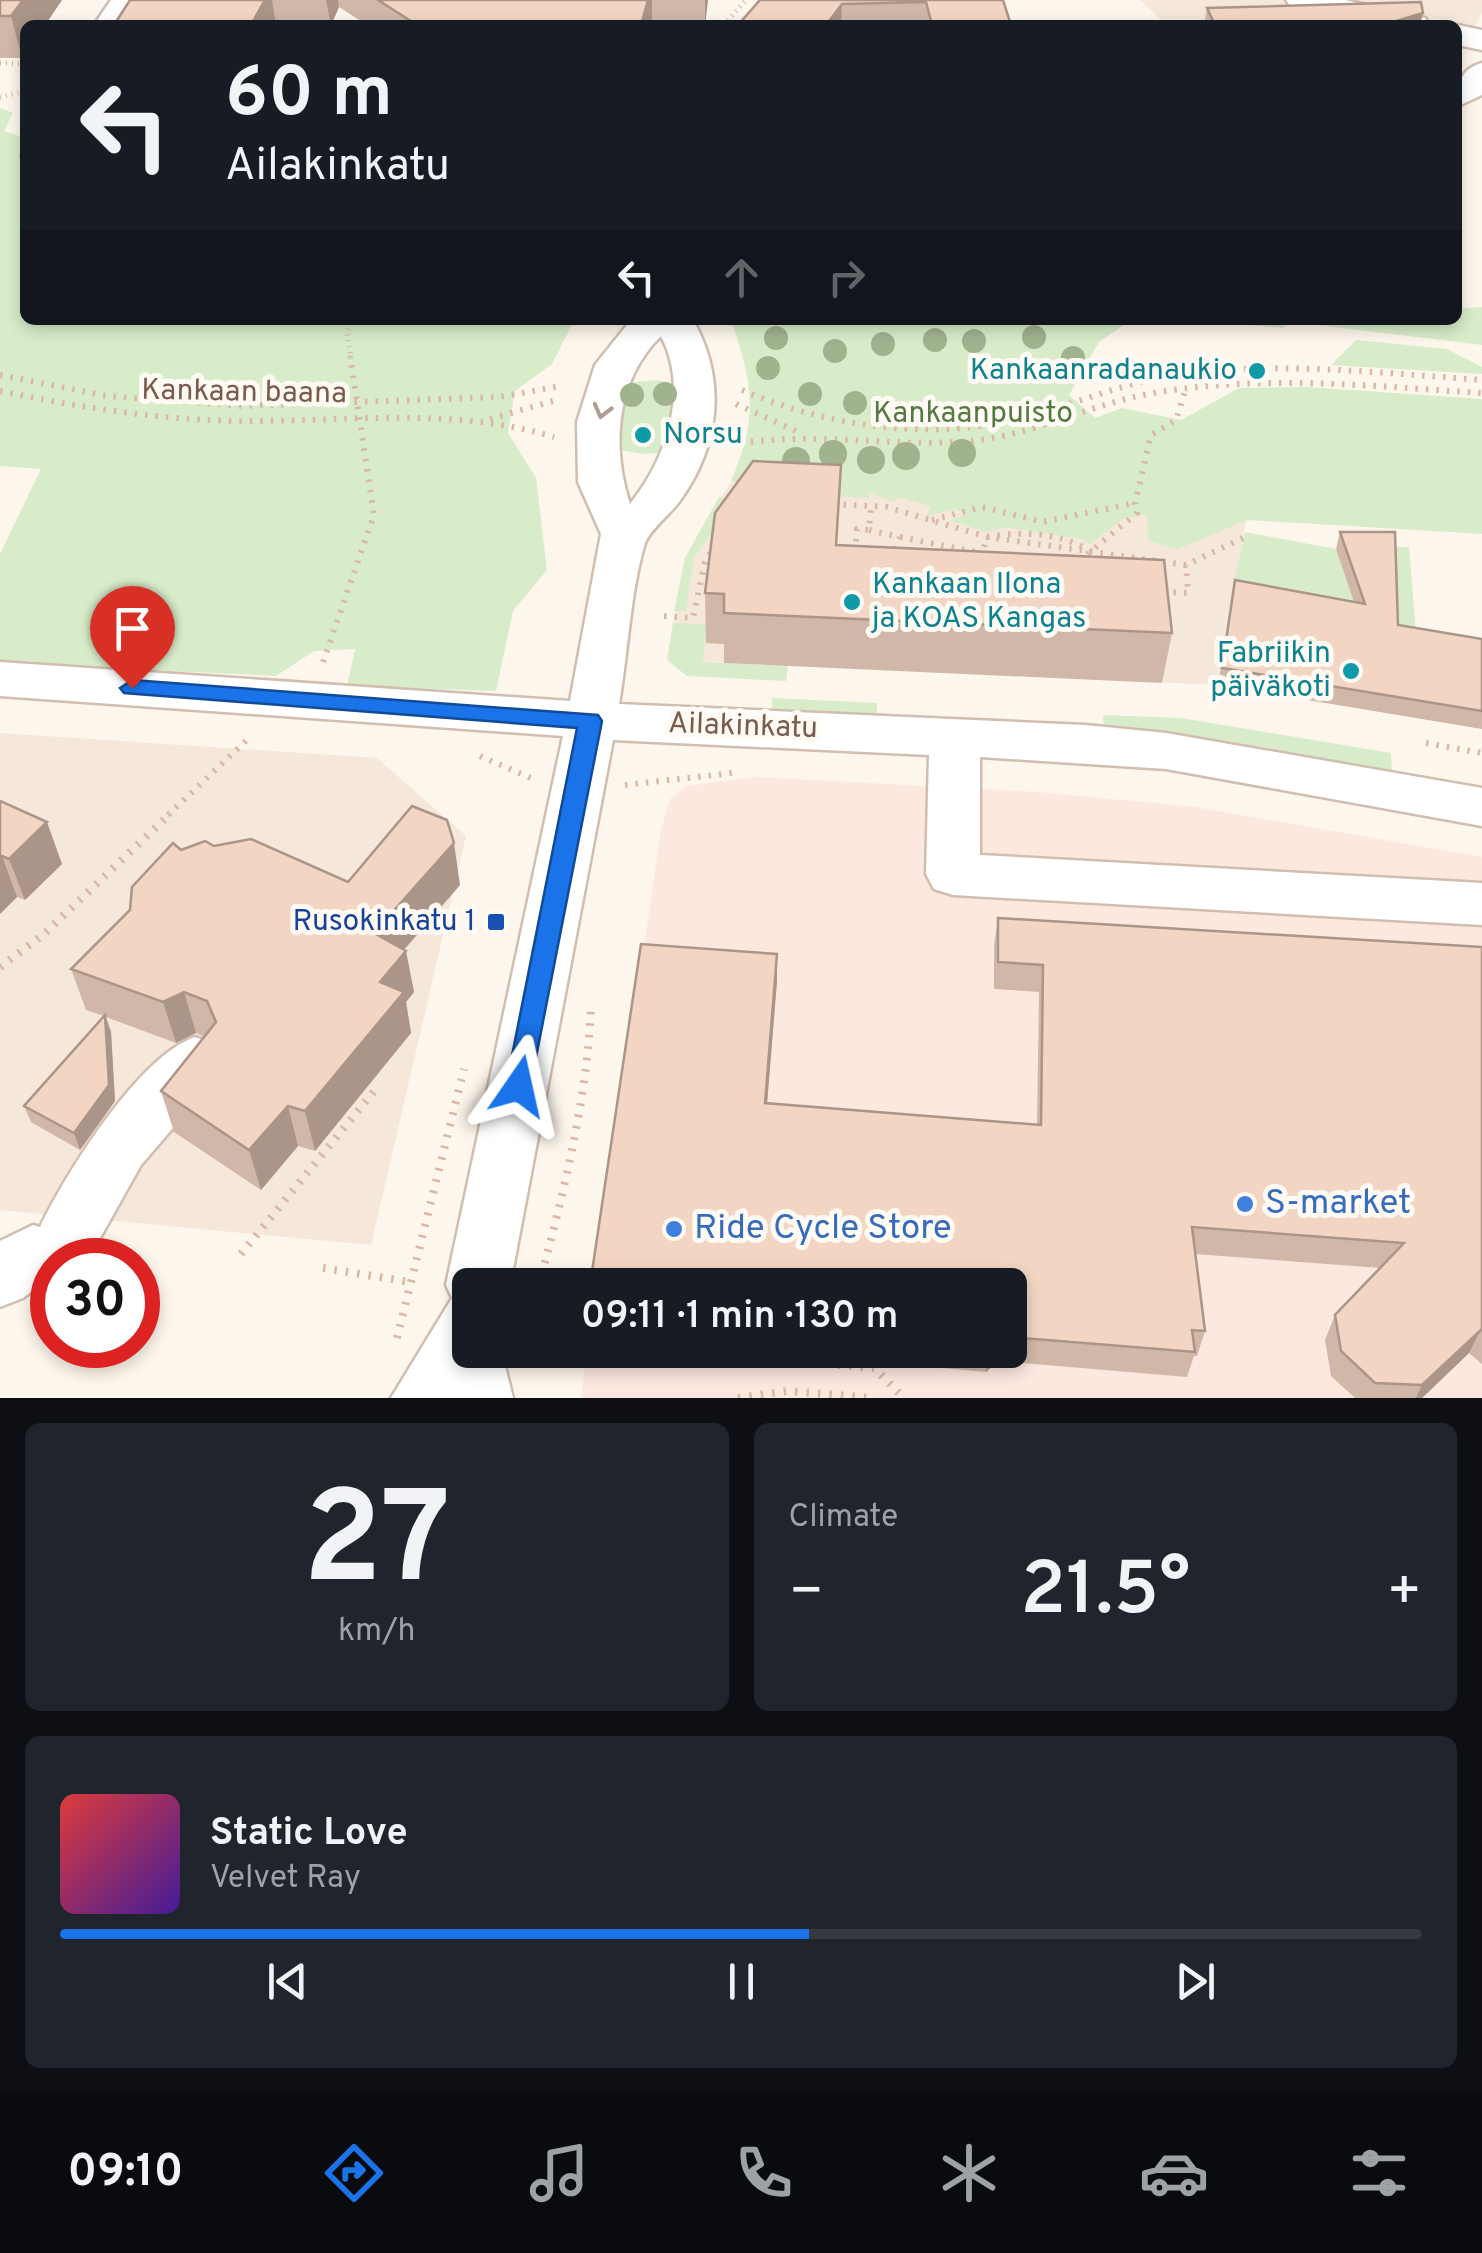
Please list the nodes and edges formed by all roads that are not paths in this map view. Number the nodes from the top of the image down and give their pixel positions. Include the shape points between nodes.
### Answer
1 (1302, 0) edge
2 (1391, 20) edge
3 (1482, 72) edge
4 (1462, 94) edge
5 (650, 325) edge
6 (675, 325) edge
7 (624, 534) junction
8 (0, 679) edge
9 (590, 721) junction
10 (955, 736) junction
11 (1482, 806) edge
12 (1482, 904) edge
13 (195, 1061) edge
14 (48, 1238) edge
15 (486, 1268) edge
16 (452, 1363) edge
17 (425, 1398) edge

1 - 2 street
3 - 4 street
5 -> 7 street via 611,380 594,442 606,509
6 - 7 street via 695,382 691,428 649,513
7 - 9 street
8 - 9 street, Ailakinkatu
9 - 10 street, Ailakinkatu
9 - 15 street
10 - 11 street, Ailakinkatu via 1166,752
10 - 12 street via 953,874
13 - 14 street
16 - 17 street

